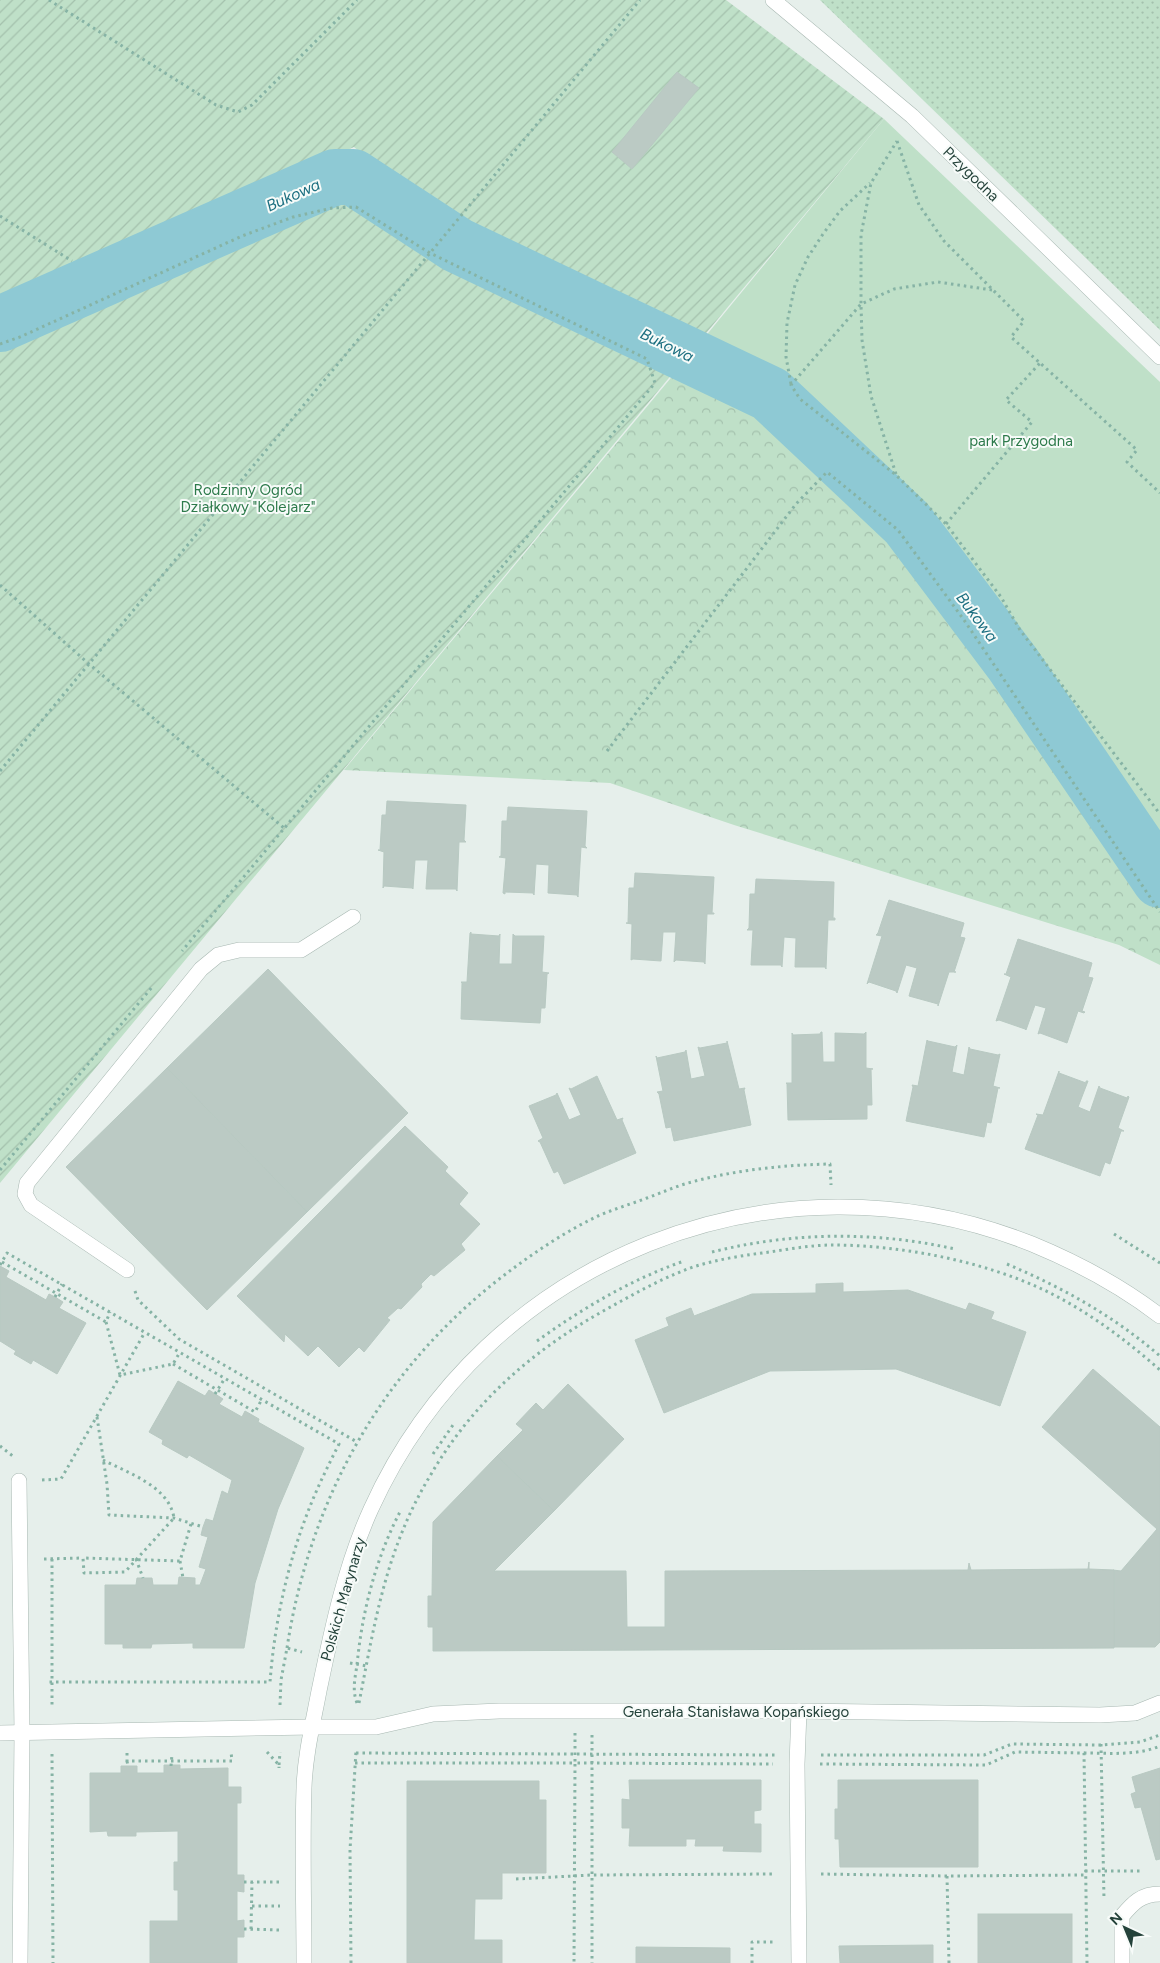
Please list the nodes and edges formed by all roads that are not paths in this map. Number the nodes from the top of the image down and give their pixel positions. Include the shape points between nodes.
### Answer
1 (773, 0) edge
2 (1160, 357) edge
3 (353, 917) dead end
4 (127, 1270) road end
5 (1160, 1316) edge
6 (19, 1481) road end
7 (1160, 1703) edge
8 (799, 1711) junction
9 (312, 1727) junction
10 (0, 1733) edge
11 (22, 1733) junction
12 (1160, 1894) edge
13 (20, 1963) edge
14 (304, 1963) edge
15 (799, 1963) edge
16 (1122, 1963) edge

1 - 2 street, Przygodna via 912,116
3 - 4 street via 302,950 239,950 218,955 201,969 27,1183 25,1194 31,1204
5 - 9 street, Polskich Marynarzy via 1096,1273 1021,1240 950,1218 886,1209 803,1208 740,1217 695,1227 620,1256 567,1284 510,1326 448,1388 406,1445 379,1493 357,1544 335,1618
6 - 11 street
7 - 8 street, Generała Stanisława Kopańskiego via 1135,1712 1100,1715
8 - 9 street, Generała Stanisława Kopańskiego via 499,1711 433,1714 376,1727
8 - 15 street
9 - 11 street, Generała Stanisława Kopańskiego
9 - 14 street, Polskich Marynarzy via 304,1788
10 - 11 street, Generała Stanisława Kopańskiego
11 - 13 street
12 - 16 street via 1135,1900 1122,1916

